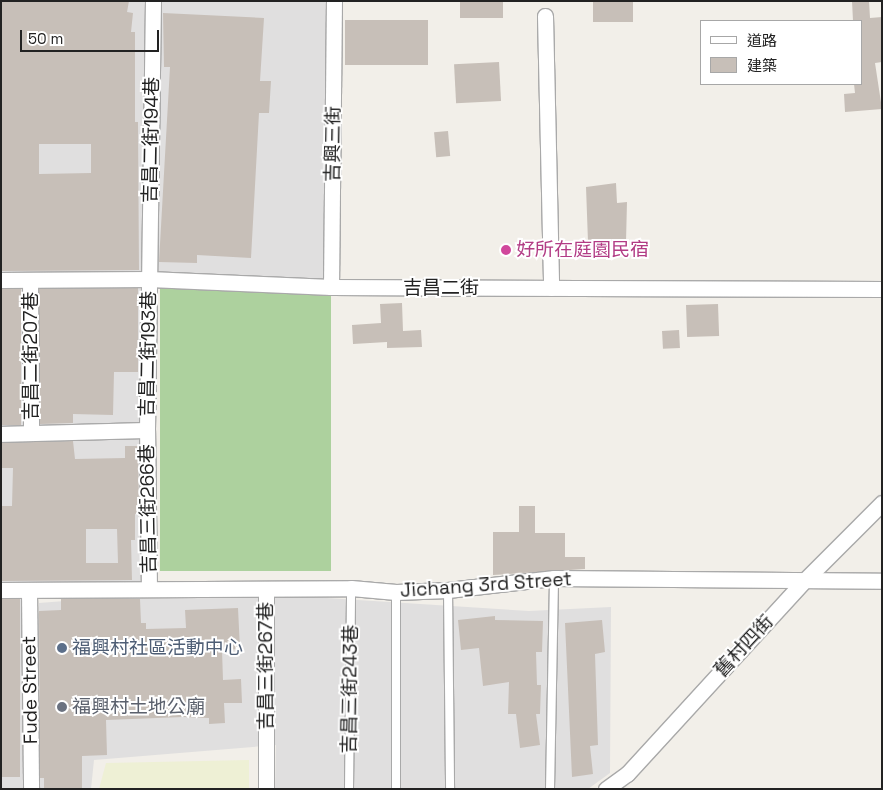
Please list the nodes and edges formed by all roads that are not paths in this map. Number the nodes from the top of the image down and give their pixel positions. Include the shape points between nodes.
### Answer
1 (153, 1) edge
2 (334, 1) edge
3 (545, 16) dead end
4 (149, 279) junction
5 (1, 280) edge
6 (30, 280) junction
7 (331, 287) junction
8 (551, 288) junction
9 (882, 289) edge
10 (147, 430) junction
11 (31, 432) junction
12 (1, 434) edge
13 (882, 503) edge
14 (554, 578) junction
15 (805, 580) junction
16 (882, 581) edge
17 (351, 588) junction
18 (149, 589) junction
19 (266, 589) junction
20 (1, 590) edge
21 (448, 590) junction
22 (29, 591) junction
23 (396, 592) junction
24 (31, 789) edge
25 (266, 789) edge
26 (349, 789) edge
27 (396, 789) edge
28 (450, 789) edge
29 (550, 789) edge
30 (606, 789) edge

1 - 4 street, 吉昌二街194巷
2 - 7 street, 吉興三街
3 - 8 street
4 - 6 street, 吉昌二街
4 - 7 street, 吉昌二街
4 - 10 street, 吉昌二街193巷
5 - 6 street, 吉昌二街
6 - 11 street, 吉昌二街207巷
7 - 8 street, 吉昌二街
8 - 9 street, 吉昌二街
10 - 11 street
10 - 18 street, 吉昌三街266巷
11 - 12 street
13 - 15 street, 舊村四街
14 - 15 street, Jichang 3rd Street
14 - 21 street, Jichang 3rd Street
14 - 29 lane
15 - 16 street, Jichang 3rd Street
15 - 30 street, 舊村四街 via 627,774
17 - 19 street, Jichang 3rd Street
17 - 23 street, Jichang 3rd Street
17 - 26 lane, 吉昌三街243巷
18 - 19 street, Jichang 3rd Street
18 - 22 street, Jichang 3rd Street
19 - 25 street, 吉昌三街267巷
20 - 22 street, Jichang 3rd Street
21 - 23 street, Jichang 3rd Street
21 - 28 lane
22 - 24 street, Fude Street
23 - 27 lane

